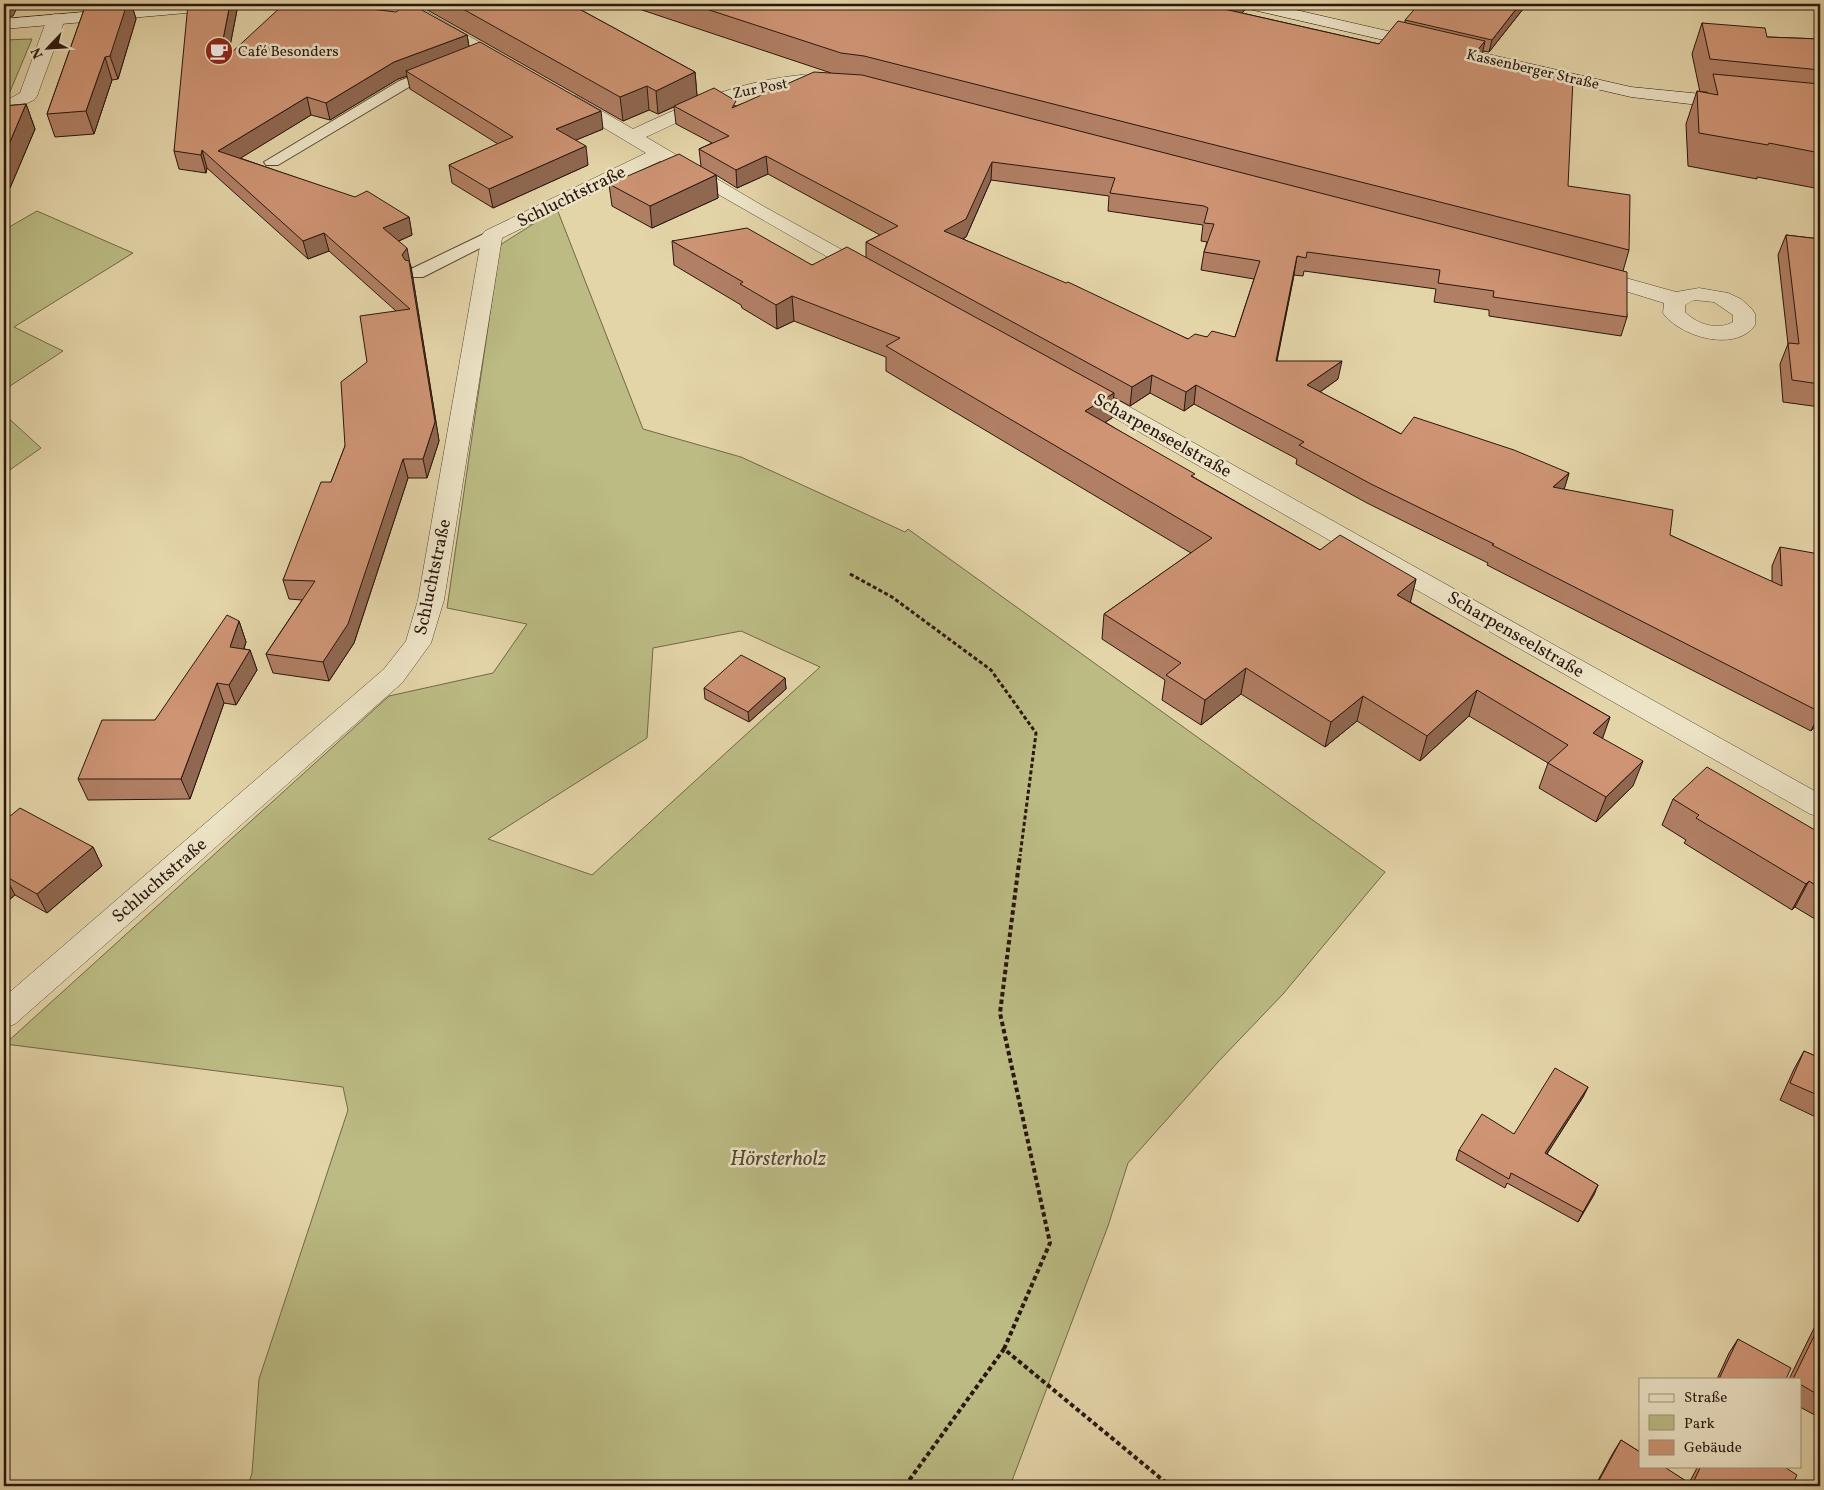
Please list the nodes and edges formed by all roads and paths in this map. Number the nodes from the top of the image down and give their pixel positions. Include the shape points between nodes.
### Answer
1 (232, 4) edge
2 (402, 4) edge
3 (1251, 4) edge
4 (56, 19) junction
5 (4, 24) edge
6 (450, 66) edge
7 (517, 71) edge
8 (845, 83) edge
9 (559, 94) edge
10 (1748, 105) edge
11 (4, 109) edge
12 (633, 136) junction
13 (661, 153) junction
14 (272, 162) dead end
15 (492, 235) junction
16 (1576, 271) edge
17 (417, 273) dead end
18 (883, 280) edge
19 (1677, 300) dead end
20 (1062, 379) edge
21 (850, 574) dead end
22 (1820, 807) edge
23 (4, 1015) edge
24 (1004, 1349) junction
25 (905, 1486) edge
26 (1170, 1486) edge

1 - 4 street
2 - 7 street via 476,55
3 - 10 street, Kassenberger Straße via 1631,92
4 - 5 street
4 - 11 street via 28,96
6 - 14 lane via 404,84
8 - 12 street, Zur Post via 800,81 746,88
9 - 12 street
12 - 13 street
13 - 15 street, Schluchtstraße
13 - 18 street
15 - 17 lane
15 - 23 street, Schluchtstraße via 431,600 418,643 393,676
16 - 19 street
20 - 22 street, Scharpenseelstraße
21 - 24 path via 892,597 991,670 1036,733 1000,1013 1050,1243
24 - 25 path
24 - 26 path

